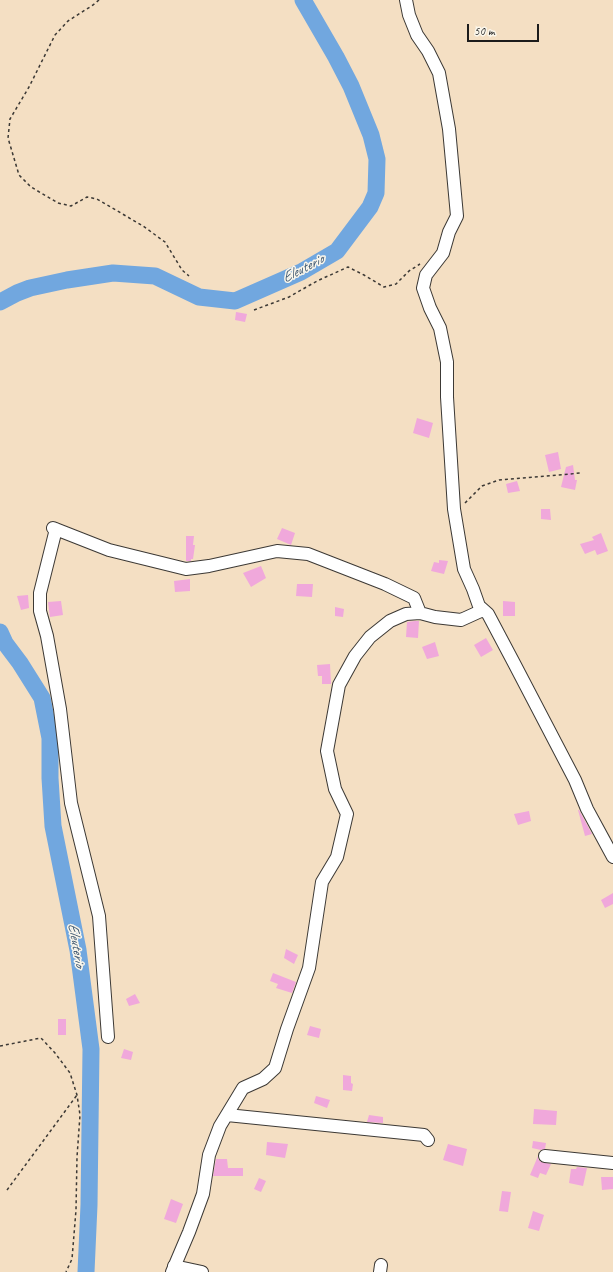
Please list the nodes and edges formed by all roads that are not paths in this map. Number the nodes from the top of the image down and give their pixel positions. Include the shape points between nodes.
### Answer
1 (406, 0) edge
2 (484, 610) junction
3 (420, 612) junction
4 (613, 857) edge
5 (108, 1037) dead end
6 (226, 1115) junction
7 (428, 1140) dead end
8 (545, 1156) dead end
9 (613, 1163) edge
10 (173, 1269) edge
11 (202, 1272) edge

1 - 2 street via 418,35 439,73 449,129 456,216 443,253 426,275 423,288 440,328 447,362 455,513 464,569 479,606
2 - 3 street via 461,620 435,617
2 - 4 street via 515,665
3 - 5 street via 414,598 308,554 277,551 186,569 109,550 54,529 40,593 40,611 60,709 71,803 99,916
3 - 6 street via 406,614 390,621 370,637 355,656 339,685 327,751 335,789 347,814 337,857 322,882 309,968 275,1068 263,1079 243,1088
6 - 7 street via 424,1134
6 - 10 street via 209,1155 203,1194
8 - 9 street
10 - 11 street

